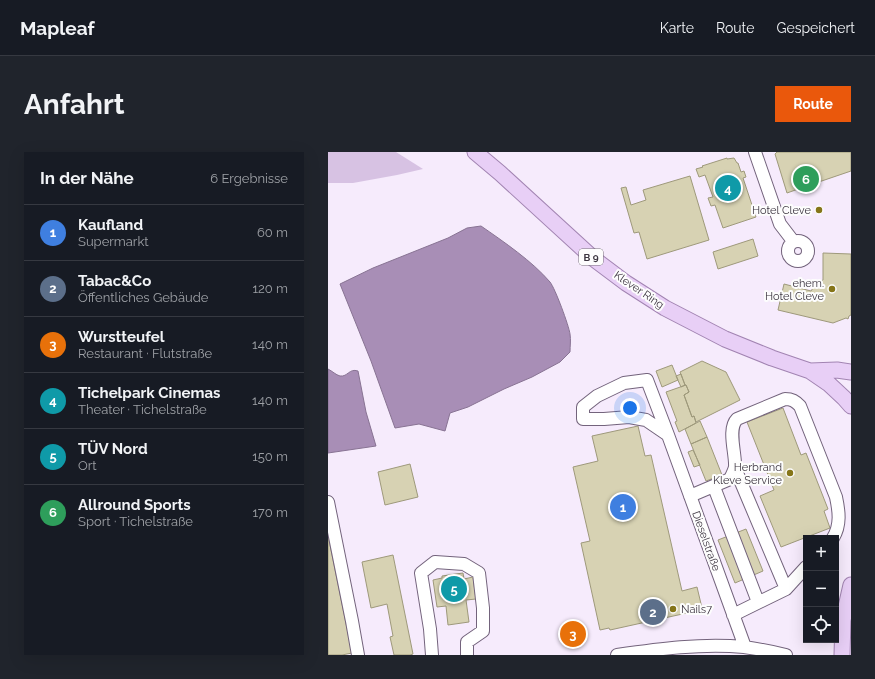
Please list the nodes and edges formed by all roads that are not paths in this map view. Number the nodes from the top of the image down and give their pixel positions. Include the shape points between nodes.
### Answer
1 (475, 152) edge
2 (755, 152) edge
3 (793, 241) dead end
4 (846, 369) edge
5 (810, 371) junction
6 (829, 384) junction
7 (851, 389) edge
8 (851, 406) edge
9 (668, 435) junction
10 (735, 468) junction
11 (714, 487) junction
12 (690, 496) junction
13 (328, 502) edge
14 (834, 535) edge
15 (803, 570) edge
16 (851, 585) edge
17 (786, 589) junction
18 (758, 602) junction
19 (733, 615) junction
20 (851, 642) edge
21 (747, 650) edge
22 (645, 653) edge
23 (358, 655) edge
24 (432, 655) edge
25 (467, 655) edge
26 (617, 655) edge
27 (786, 655) edge
28 (842, 655) edge
29 (845, 655) edge

1 - 5 main road, Klever Ring / B 9 via 594,259 626,283 665,308 725,339
2 - 3 street via 780,224
4 - 5 main road, Klever Ring / B 9
5 - 6 main road, Klever Ring / B 9
6 - 7 main road, Klever Ring
6 - 8 main road, Klever Ring / B 9
9 - 9 street, Dieselstraße via 646,420 629,417 583,419 582,408 597,396 624,383 647,380
9 - 12 street, Dieselstraße
10 - 11 street via 730,479
10 - 14 street via 732,431 734,422 785,399 796,402 800,406 836,497 839,512
10 - 17 street
11 - 12 street
11 - 18 street
12 - 19 street, Dieselstraße
13 - 23 street
15 - 17 street
16 - 28 main road via 843,620
17 - 18 street
18 - 19 street
19 - 21 street, Dieselstraße
20 - 29 main road
21 - 22 street via 712,646 667,648
21 - 27 street
22 - 26 street
24 - 25 street via 421,573 435,562 464,564 478,573 483,631 467,642

